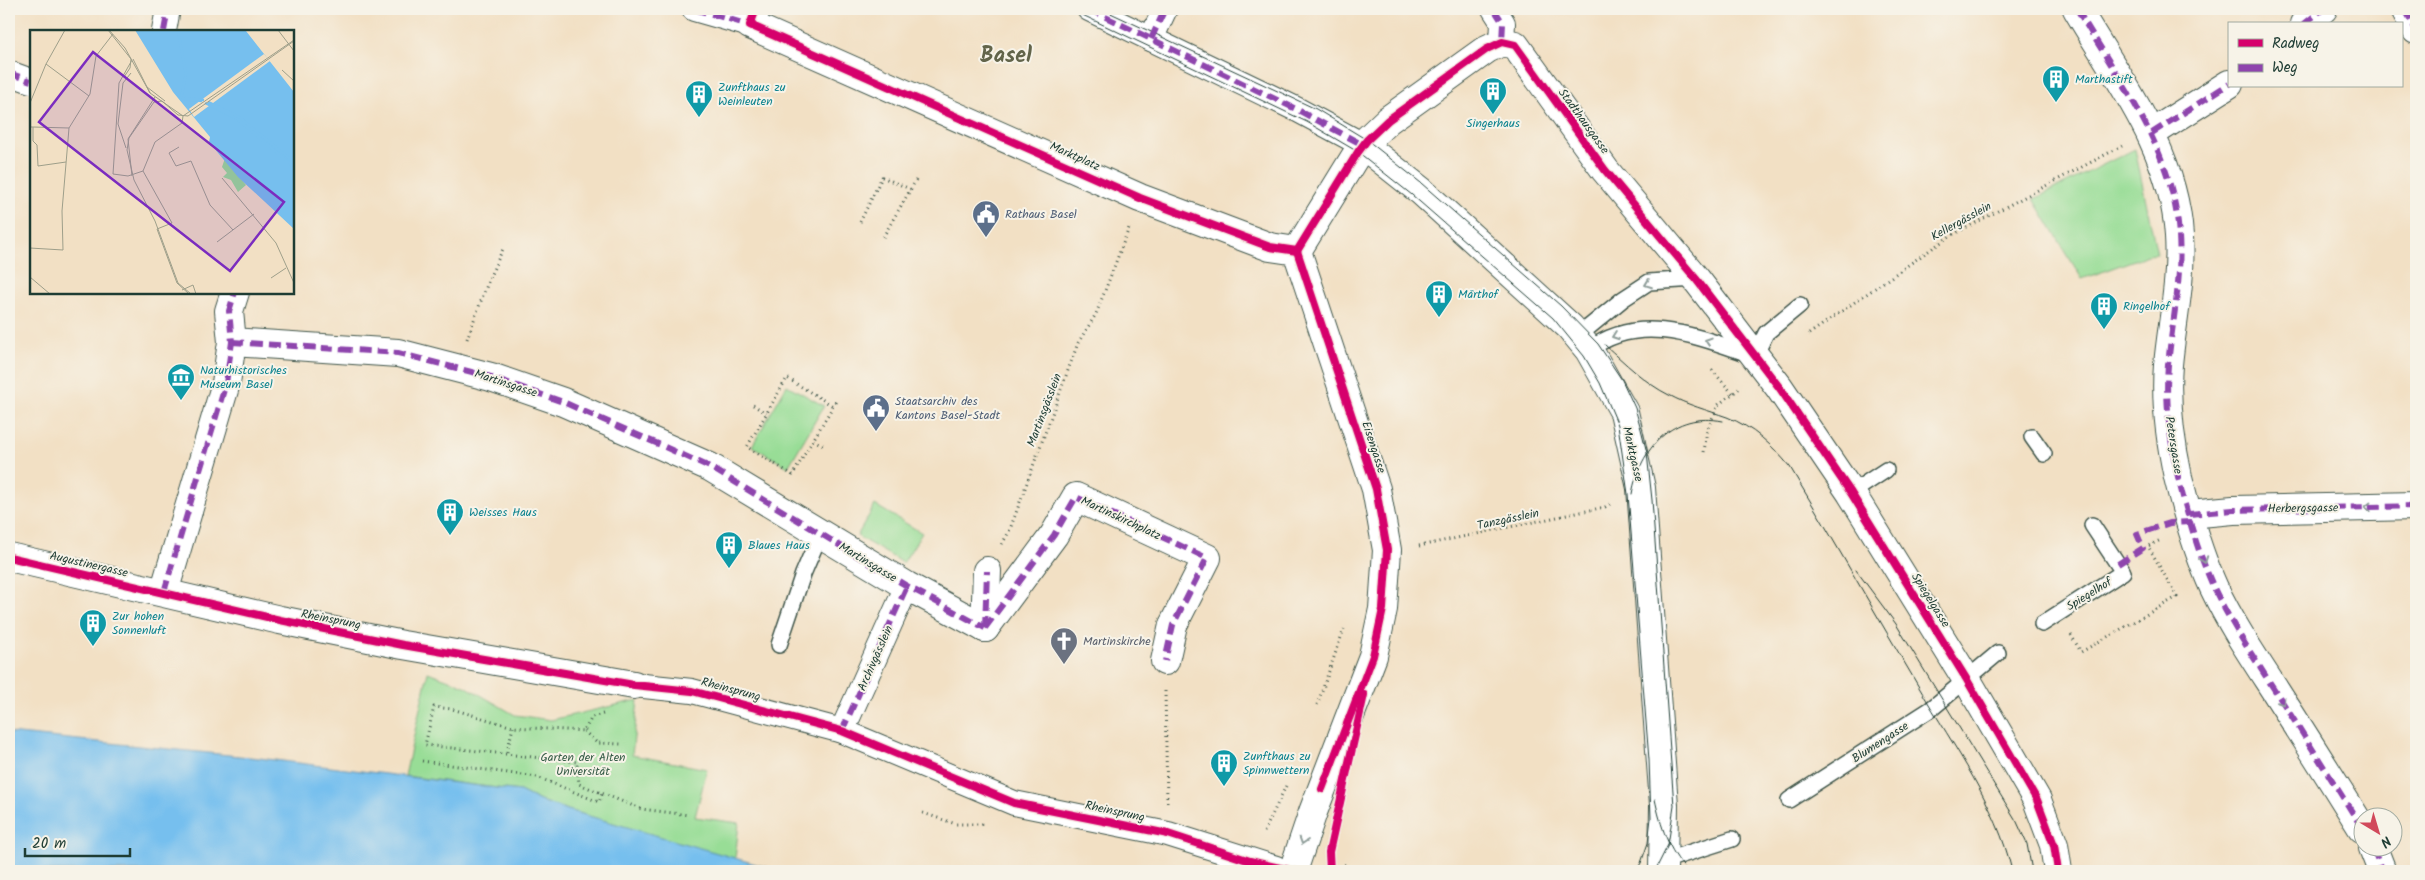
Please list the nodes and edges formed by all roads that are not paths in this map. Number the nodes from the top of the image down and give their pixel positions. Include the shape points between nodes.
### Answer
1 (168, 9) edge
2 (694, 9) edge
3 (1089, 9) edge
4 (1165, 9) edge
5 (1494, 9) edge
6 (2077, 9) edge
7 (2323, 9) edge
8 (2405, 9) edge
9 (753, 17) edge
10 (2307, 22) edge
11 (164, 30) edge
12 (2416, 30) edge
13 (1151, 39) junction
14 (1502, 42) junction
15 (9, 73) edge
16 (30, 81) edge
17 (2228, 85) edge
18 (2141, 138) junction
19 (1363, 145) junction
20 (1297, 251) junction
21 (1696, 279) junction
22 (234, 294) edge
23 (1800, 305) dead end
24 (232, 342) junction
25 (1583, 343) junction
26 (1755, 356) junction
27 (2032, 437) dead end
28 (2044, 454) dead end
29 (1886, 470) dead end
30 (1851, 493) junction
31 (2416, 506) edge
32 (2189, 514) junction
33 (2092, 525) dead end
34 (820, 534) junction
35 (9, 557) edge
36 (988, 571) road end
37 (907, 586) junction
38 (164, 592) junction
39 (2042, 624) dead end
40 (985, 628) junction
41 (779, 645) dead end
42 (1998, 653) dead end
43 (1165, 660) road end
44 (1967, 680) junction
45 (634, 685) joint
46 (842, 731) junction
47 (1789, 800) dead end
48 (2352, 812) edge
49 (1732, 839) dead end
50 (2377, 858) edge
51 (1663, 866) edge
52 (1285, 869) edge
53 (2058, 871) edge
54 (2382, 871) edge

1 - 11 street
2 - 9 street
3 - 13 street
4 - 13 street
5 - 14 street via 1503,23
6 - 18 street, Petersgasse
7 - 10 street
8 - 12 street
9 - 20 street, Marktplatz via 1140,198 1270,247
13 - 19 street
14 - 19 street via 1487,49 1388,120
14 - 21 street, Stadthausgasse via 1516,45 1605,170
15 - 16 street
17 - 18 street
18 - 32 street, Petersgasse via 2165,164 2179,234 2180,267 2168,366 2168,420 2178,477
19 - 20 street
19 - 25 street, Marktgasse via 1421,191
20 -> 52 street, Eisengasse via 1376,489 1387,550 1383,609 1373,656 1313,812
21 -> 25 lane via 1649,282 1622,299
21 - 26 street, Stadthausgasse
22 - 24 street via 229,311
23 - 26 lane via 1766,333
24 - 34 street, Martinsgasse via 398,353 491,377 563,402 710,467
24 - 38 street via 226,383
26 -> 25 lane via 1662,329 1643,329 1601,342
25 - 51 street, Marktgasse via 1624,412 1641,488 1664,806
26 - 30 street, Spiegelgasse
27 - 28 lane
29 - 30 lane
30 - 44 street, Spiegelgasse
31 -> 32 street, Herbergsgasse
32 -> 48 street, Petersgasse via 2213,586 2232,622
33 - 39 lane, Spiegelhof via 2123,572
34 - 37 street, Martinsgasse
34 - 41 lane
35 - 38 street, Augustinergasse
36 - 40 street
37 - 40 street, Martinsgasse
37 - 46 street, Archivgässlein
38 - 45 street, Rheinsprung via 403,646
40 - 43 street, Martinskirchplatz via 1054,535 1076,497 1207,558 1173,625
42 - 44 lane, Blumengasse
44 - 47 lane, Blumengasse via 1931,709
44 - 53 street, Spiegelgasse via 2037,800 2054,845
45 - 46 street, Rheinsprung via 692,691
46 - 52 street, Rheinsprung via 1014,802 1168,834
49 - 51 lane
50 - 54 street

